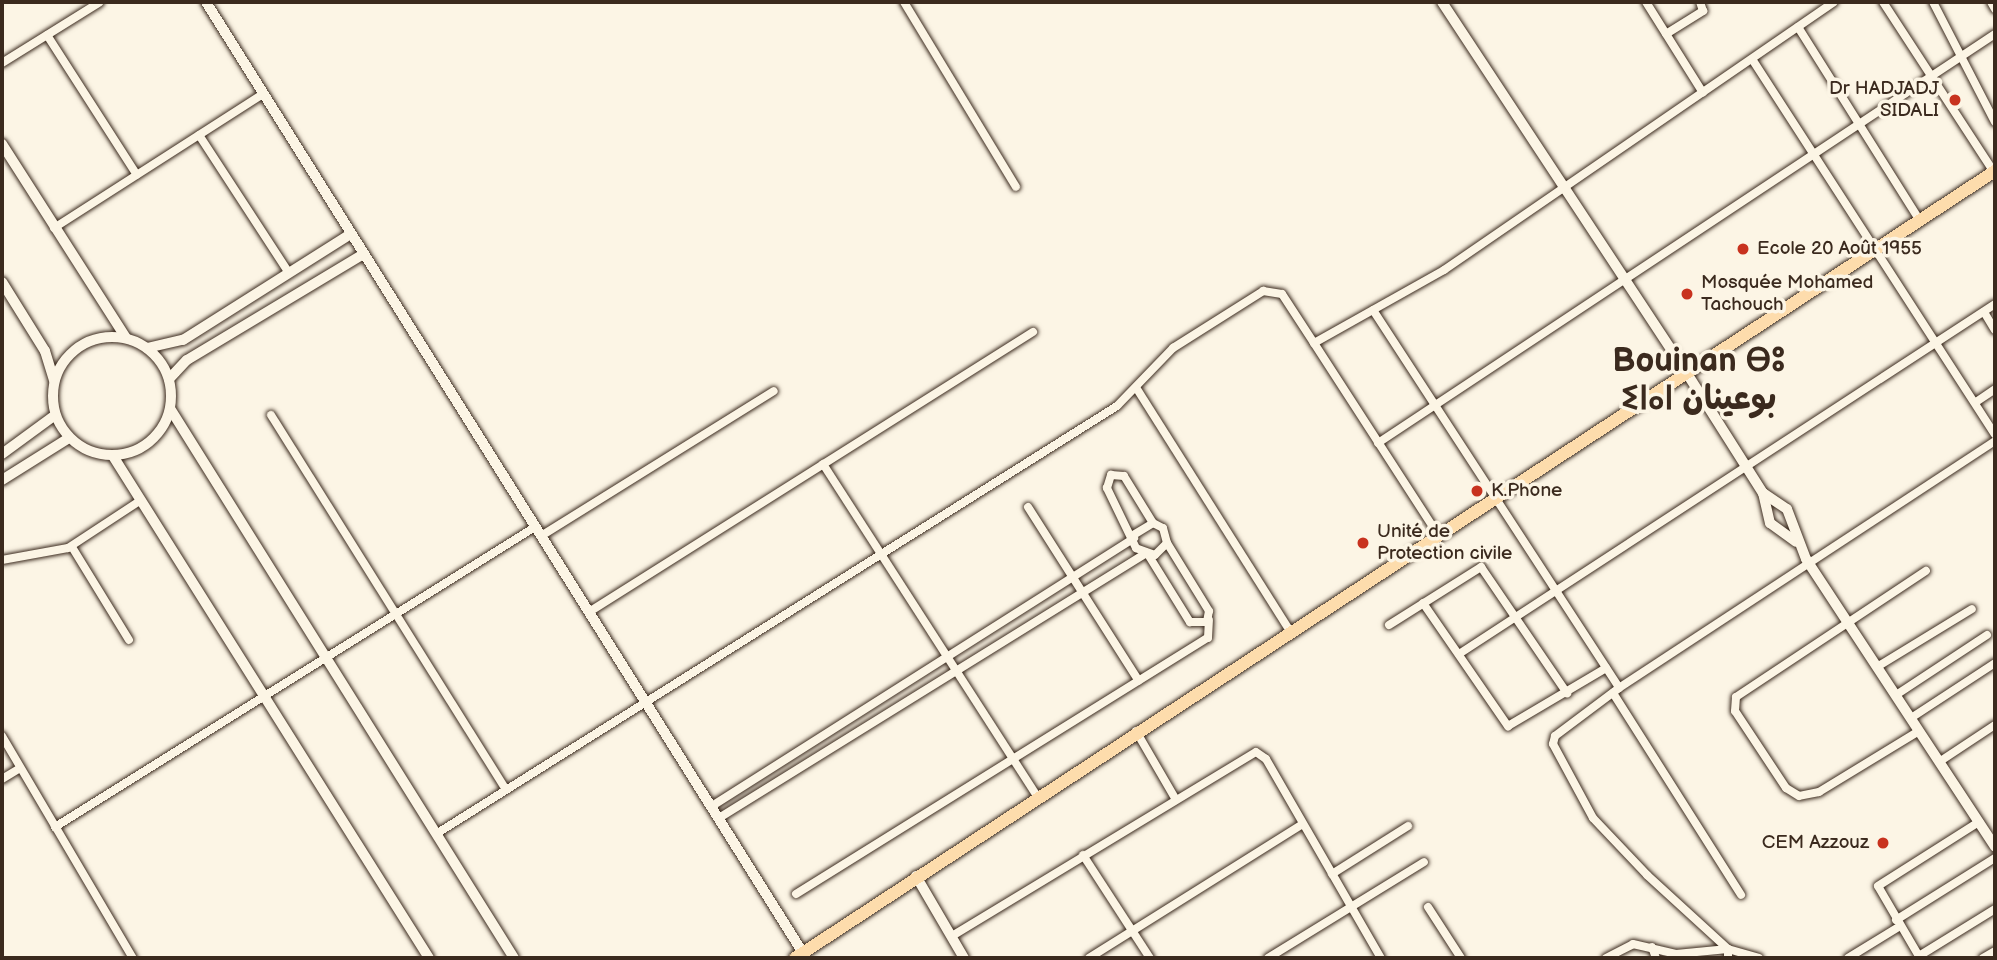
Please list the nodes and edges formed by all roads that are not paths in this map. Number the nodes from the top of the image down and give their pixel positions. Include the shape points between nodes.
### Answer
1 (100, 2) edge
2 (206, 2) edge
3 (904, 2) edge
4 (1442, 2) edge
5 (1646, 2) edge
6 (1700, 2) edge
7 (1834, 2) edge
8 (1883, 2) edge
9 (1933, 2) edge
10 (1991, 2) edge
11 (1995, 9) edge
12 (1798, 27) junction
13 (1666, 34) junction
14 (1995, 34) edge
15 (47, 35) junction
16 (1752, 59) junction
17 (1960, 59) junction
18 (2, 63) edge
19 (1931, 76) junction
20 (1703, 93) junction
21 (263, 94) junction
22 (1995, 122) edge
23 (1859, 124) junction
24 (199, 135) junction
25 (2, 144) edge
26 (1814, 154) junction
27 (1994, 171) edge
28 (137, 175) junction
29 (1016, 187) dead end
30 (1569, 187) junction
31 (1920, 221) junction
32 (54, 228) junction
33 (349, 235) junction
34 (1876, 249) junction
35 (362, 255) junction
36 (289, 273) junction
37 (1627, 280) junction
38 (2, 282) edge
39 (1995, 304) edge
40 (1373, 310) junction
41 (1984, 312) junction
42 (1995, 330) edge
43 (1033, 332) dead end
44 (126, 338) junction
45 (1314, 343) junction
46 (1937, 343) junction
47 (147, 348) junction
48 (1688, 375) junction
49 (169, 379) junction
50 (54, 382) junction
51 (1138, 389) junction
52 (1995, 389) edge
53 (774, 391) dead end
54 (1976, 402) junction
55 (1435, 406) junction
56 (171, 410) junction
57 (55, 415) junction
58 (271, 415) dead end
59 (1995, 434) edge
60 (69, 438) junction
61 (1995, 440) edge
62 (1378, 443) junction
63 (2, 454) edge
64 (113, 456) junction
65 (823, 464) junction
66 (1746, 466) junction
67 (2, 480) edge
68 (1763, 493) junction
69 (141, 500) junction
70 (1495, 500) junction
71 (1028, 507) dead end
72 (1153, 523) junction
73 (538, 531) junction
74 (1134, 536) junction
75 (1439, 536) junction
76 (1796, 542) junction
77 (1167, 543) junction
78 (72, 547) junction
79 (880, 554) junction
80 (1147, 555) junction
81 (1807, 559) junction
82 (2, 560) edge
83 (1926, 571) dead end
84 (1074, 580) junction
85 (1081, 590) junction
86 (1556, 590) junction
87 (1423, 603) junction
88 (1972, 609) dead end
89 (589, 612) junction
90 (396, 614) junction
91 (1517, 617) junction
92 (1209, 620) junction
93 (1847, 621) junction
94 (1389, 625) dead end
95 (1290, 631) junction
96 (1987, 635) dead end
97 (129, 640) dead end
98 (1459, 654) junction
99 (326, 658) junction
100 (946, 660) junction
101 (1995, 663) edge
102 (1877, 667) junction
103 (1606, 668) junction
104 (953, 671) junction
105 (1139, 681) junction
106 (1616, 691) junction
107 (1567, 693) junction
108 (1896, 695) junction
109 (264, 696) junction
110 (646, 702) junction
111 (1911, 718) junction
112 (1995, 725) edge
113 (1136, 731) junction
114 (1919, 731) junction
115 (2, 736) edge
116 (808, 747) junction
117 (816, 759) junction
118 (1013, 760) junction
119 (1940, 762) junction
120 (20, 768) junction
121 (2, 779) edge
122 (506, 789) junction
123 (1037, 796) junction
124 (1175, 797) junction
125 (712, 806) junction
126 (719, 818) junction
127 (1979, 821) junction
128 (1303, 824) junction
129 (1408, 826) dead end
130 (55, 827) junction
131 (436, 834) junction
132 (1995, 845) edge
133 (1083, 855) junction
134 (1995, 858) edge
135 (1424, 862) dead end
136 (1332, 874) junction
137 (916, 876) junction
138 (796, 894) dead end
139 (1741, 895) dead end
140 (1351, 907) junction
141 (1428, 907) dead end
142 (1995, 909) edge
143 (1898, 923) junction
144 (1132, 930) junction
145 (952, 936) junction
146 (1652, 947) junction
147 (1995, 951) edge
148 (1728, 954) edge
149 (801, 957) edge
150 (1919, 957) edge
151 (133, 958) edge
152 (429, 958) edge
153 (514, 958) edge
154 (964, 958) edge
155 (1089, 958) edge
156 (1150, 958) edge
157 (1268, 958) edge
158 (1381, 958) edge
159 (1461, 958) edge
160 (1606, 958) edge
161 (1656, 958) edge
162 (1759, 958) edge
163 (1848, 958) edge
164 (1983, 958) edge

1 - 15 street
2 - 21 street
3 - 29 street
4 - 30 main road
5 - 13 street
6 - 13 street via 1703,11
7 - 12 street
8 - 19 street
9 - 17 street via 1963,52
10 - 11 street
12 - 16 street
12 - 23 street
13 - 20 street
14 - 17 street
15 - 18 street
15 - 28 street
16 - 20 street
16 - 26 street
17 - 19 street
17 - 22 street
19 - 23 street
19 - 27 street
20 - 30 street
21 - 24 street
21 - 33 street
23 - 26 street
23 - 31 street
24 - 28 street
24 - 36 street
25 - 32 main road
26 - 34 street
26 - 37 street
27 - 31 main road
28 - 32 street
30 - 37 main road
30 - 40 street
31 - 34 main road
32 - 44 main road
33 - 35 street
33 - 36 street
34 - 46 street
34 - 48 main road
35 - 49 street via 187,360
35 - 73 street
36 - 47 street via 183,340
37 - 48 main road
37 - 55 street
38 - 50 main road via 45,351
39 - 41 street
40 - 45 street
40 - 55 street
41 - 42 street
41 - 46 street
43 - 65 street
44 - 47 main road
44 - 50 main road via 81,345
45 - 51 street via 1282,294 1267,290 1173,348
45 - 62 street
46 - 54 street
46 - 66 street
47 - 49 main road
48 - 66 street
48 - 70 main road
49 - 56 main road
50 - 57 main road
51 - 79 street
51 - 95 street
52 - 54 street
53 - 73 street
54 - 59 street
55 - 62 street
55 - 70 street
56 - 64 main road via 148,442
56 - 99 main road
57 - 60 main road
57 - 63 street
58 - 90 street
60 - 64 main road via 89,451
60 - 67 street
61 - 81 street
62 - 75 street
64 - 69 main road
65 - 79 street
65 - 89 street
66 - 68 street
66 - 86 street
68 - 76 street via 1770,523
68 - 76 street via 1787,509
69 - 78 street
69 - 109 main road
70 - 75 main road
70 - 86 street
71 - 84 street
72 - 74 street
72 - 74 street via 1124,476 1111,475 1107,488
72 - 77 street via 1163,528
73 - 89 street
73 - 90 street
74 - 80 street
74 - 84 street
75 - 95 main road
76 - 81 street
77 - 80 street
77 - 92 street
78 - 82 street
78 - 97 street
79 - 100 street
79 - 110 street
80 - 85 street
80 - 92 street via 1190,622 1201,626
81 - 93 street
81 - 106 street
83 - 93 street
84 - 85 street
84 - 100 street
85 - 104 street
85 - 105 street
86 - 91 street
86 - 103 street
87 - 91 street via 1481,567
87 - 94 street
87 - 98 street
88 - 102 street
89 - 110 street
90 - 99 street
90 - 122 street
91 - 98 street
91 - 107 street
92 - 105 street via 1208,638
93 - 102 street
93 - 114 street via 1736,697 1743,722 1787,788 1799,796 1819,792
95 - 113 main road
96 - 108 street
98 - 107 street via 1508,726
99 - 109 street
99 - 131 main road
100 - 104 street
100 - 116 street
101 - 111 street
102 - 108 street
103 - 106 street
103 - 107 street
104 - 117 street
104 - 118 street
105 - 118 street
106 - 139 street
106 - 148 street via 1555,736 1553,744 1593,818
108 - 111 street
109 - 130 street
109 - 152 main road
110 - 122 street
110 - 125 street
111 - 114 street
112 - 119 street
113 - 123 main road
113 - 124 street
114 - 119 street
115 - 120 street
116 - 117 street
116 - 125 street
117 - 126 street
118 - 123 street
118 - 138 street
119 - 127 street
120 - 121 street
120 - 130 street
122 - 131 street
123 - 137 main road
124 - 128 street via 1246,753 1260,753
124 - 133 street
125 - 126 street
126 - 149 street
127 - 132 street
127 - 143 street via 1880,883
128 - 136 street
128 - 144 street
129 - 136 street
130 - 151 street
131 - 153 main road
133 - 144 street
133 - 145 street
134 - 143 street
135 - 140 street
136 - 140 street
137 - 145 street
137 - 149 main road
140 - 157 street
140 - 158 street
141 - 159 street
142 - 150 street
143 - 150 street
143 - 163 street
144 - 155 street
144 - 156 street
145 - 154 street
146 - 148 street via 1676,954
146 - 160 street via 1633,944
146 - 161 street
147 - 164 street
148 - 162 street

